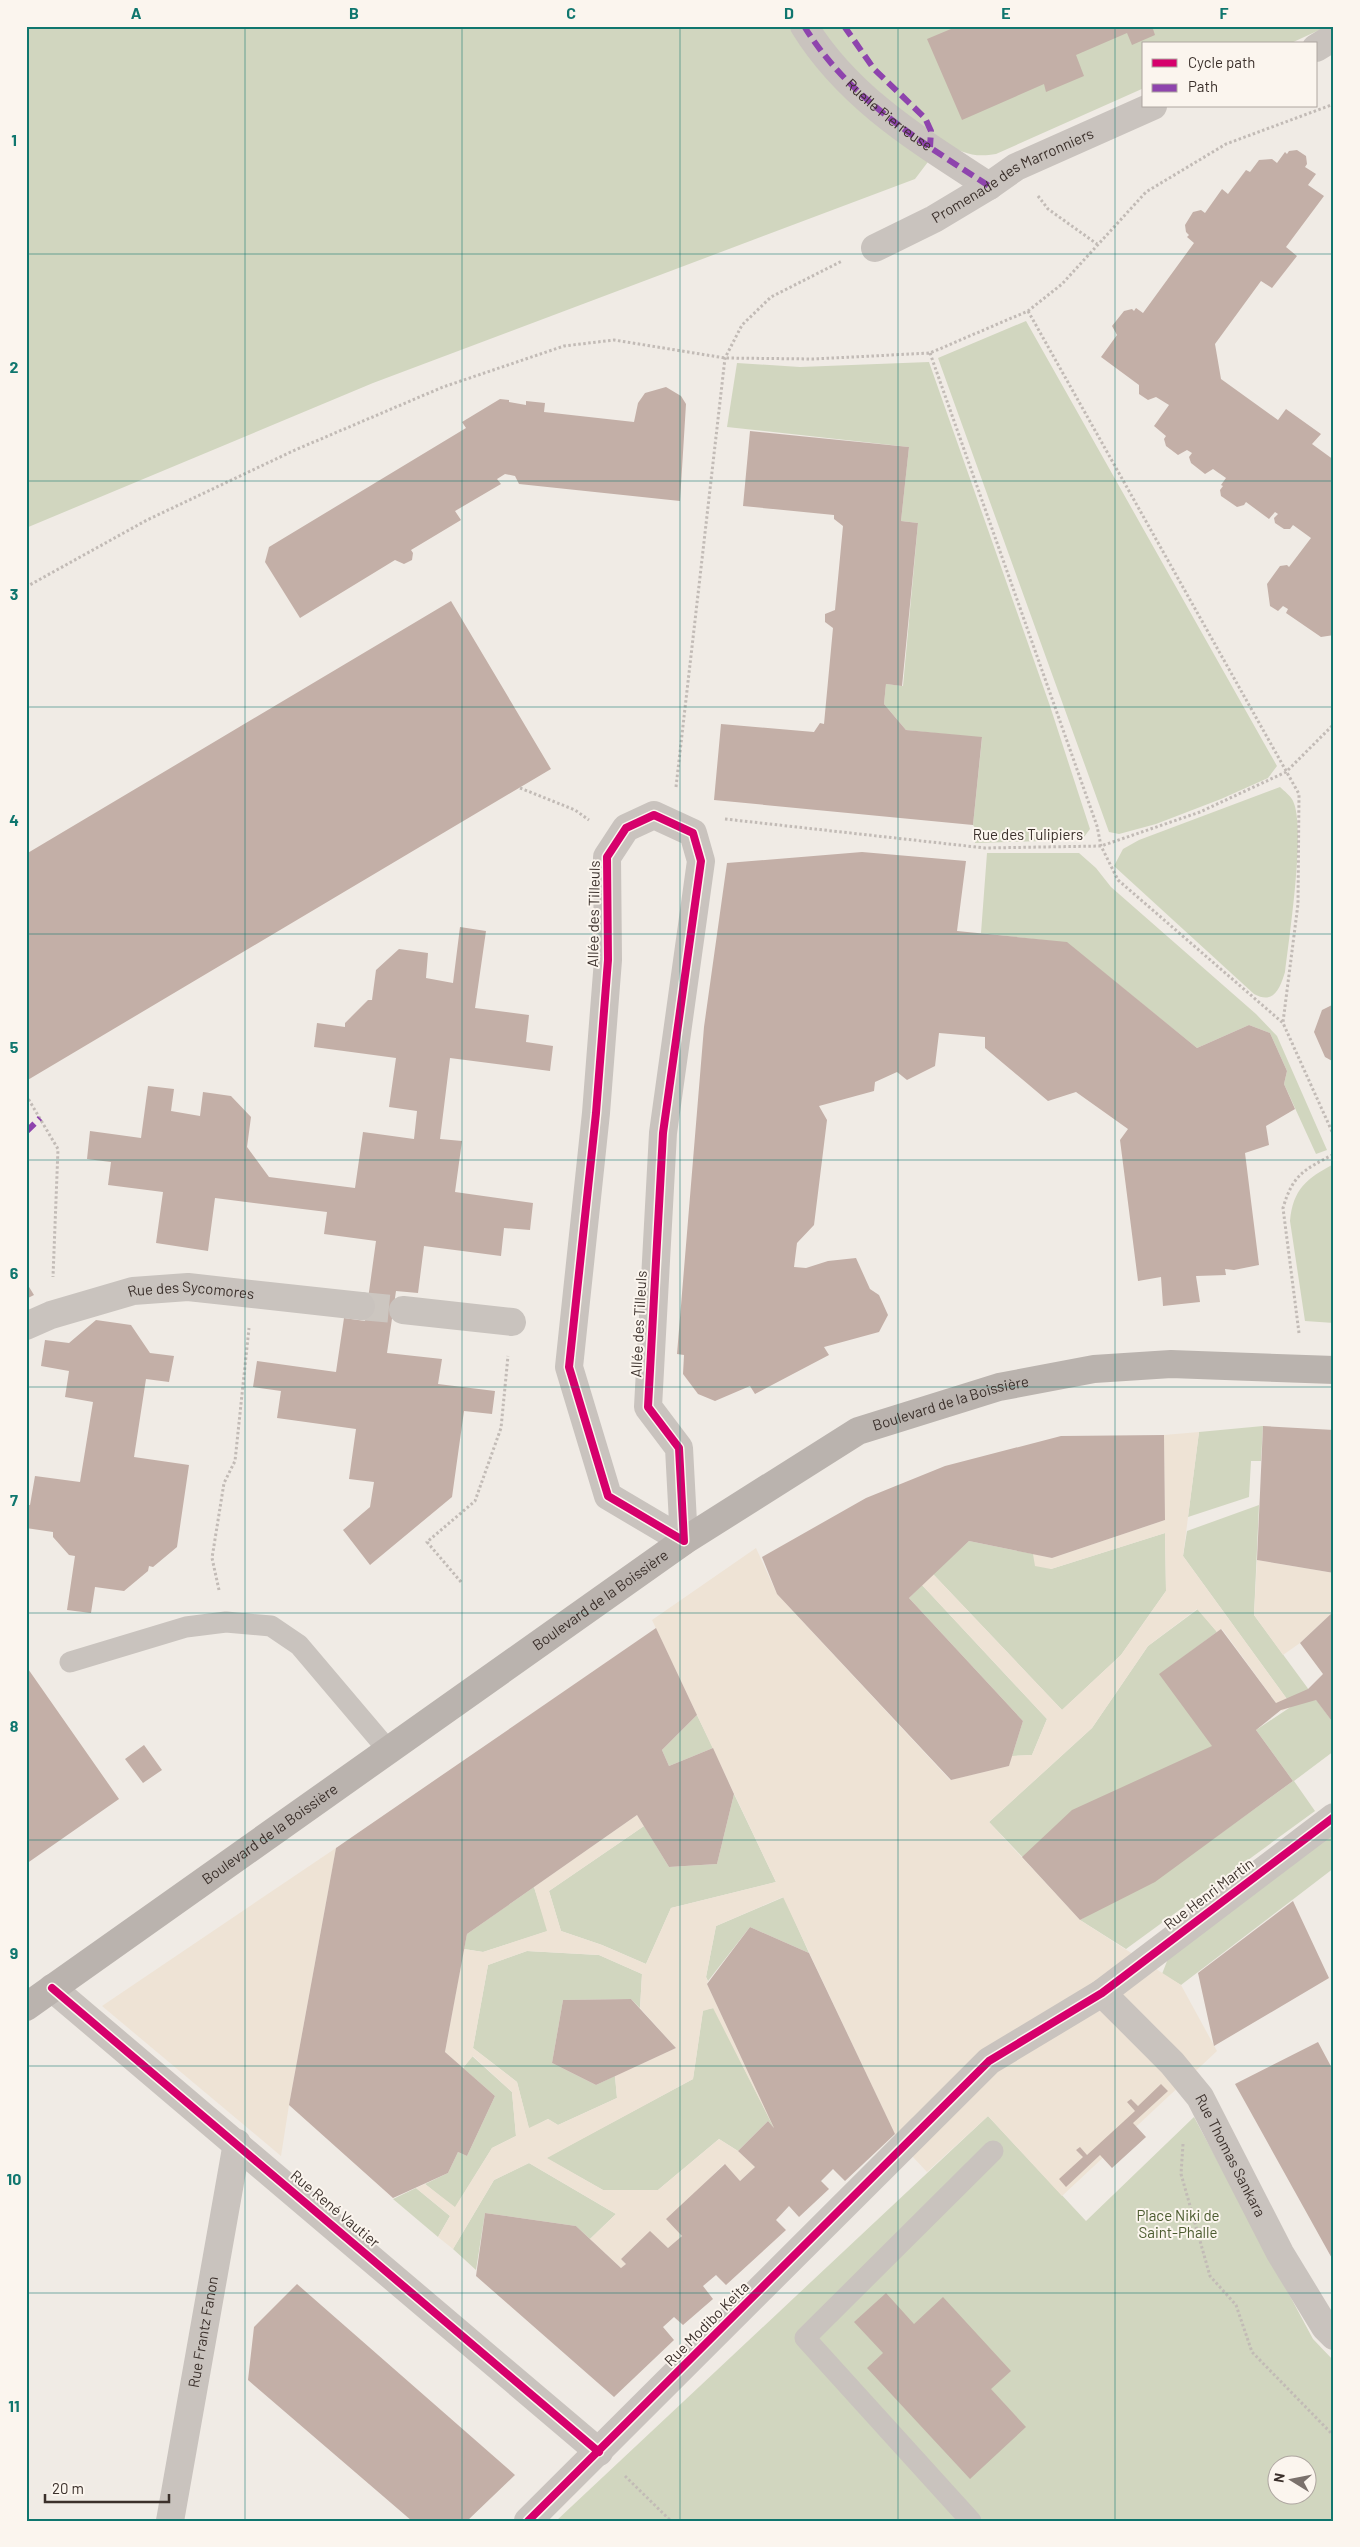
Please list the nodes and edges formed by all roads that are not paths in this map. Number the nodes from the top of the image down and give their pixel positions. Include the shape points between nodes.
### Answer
1 (804, 26) edge
2 (1334, 37) edge
3 (1318, 47) edge
4 (1149, 108) edge
5 (989, 186) junction
6 (875, 248) road end
7 (361, 1306) tunnel mouth
8 (403, 1310) tunnel mouth
9 (512, 1322) road end
10 (26, 1326) edge
11 (1334, 1370) edge
12 (684, 1541) junction
13 (70, 1662) dead end
14 (388, 1750) junction
15 (1334, 1817) edge
16 (52, 1988) junction
17 (1102, 1993) junction
18 (26, 2007) edge
19 (237, 2143) junction
20 (904, 2147) joint
21 (993, 2151) dead end
22 (1334, 2336) edge
23 (599, 2452) junction
24 (170, 2521) edge
25 (528, 2521) edge
26 (971, 2521) edge

1 - 5 street, Ruelle Pierreuse via 850,86 875,109
2 - 3 street
4 - 5 street, Promenade des Marronniers via 1016,167
5 - 6 street, Promenade des Marronniers via 934,219
7 - 10 street, Rue des Sycomores via 188,1287 133,1291
8 - 9 street
11 - 12 main road, Boulevard de la Boissière via 1162,1365 1094,1368 999,1387 858,1431
12 - 12 street, Allée des Tilleuls via 679,1448 648,1407 663,1134 700,861 682,828 654,815 626,828 607,857 608,960 596,1113 569,1367 608,1496
12 - 14 main road, Boulevard de la Boissière
13 - 14 lane via 186,1627 226,1622 270,1626 299,1645
14 - 16 main road, Boulevard de la Boissière
15 - 17 street, Rue Henri Martin
16 - 18 main road, Boulevard de la Boissière
16 - 19 street, Rue René Vautier
17 - 20 street, Rue Henri Martin via 990,2061
17 - 22 street, Rue Thomas Sankara via 1200,2097 1280,2253 1325,2327
19 - 23 street, Rue René Vautier
19 - 24 street, Rue Frantz Fanon
20 - 23 street, Rue Modibo Keita
21 - 26 lane via 805,2338
23 - 25 street, Rue Modibo Keita

